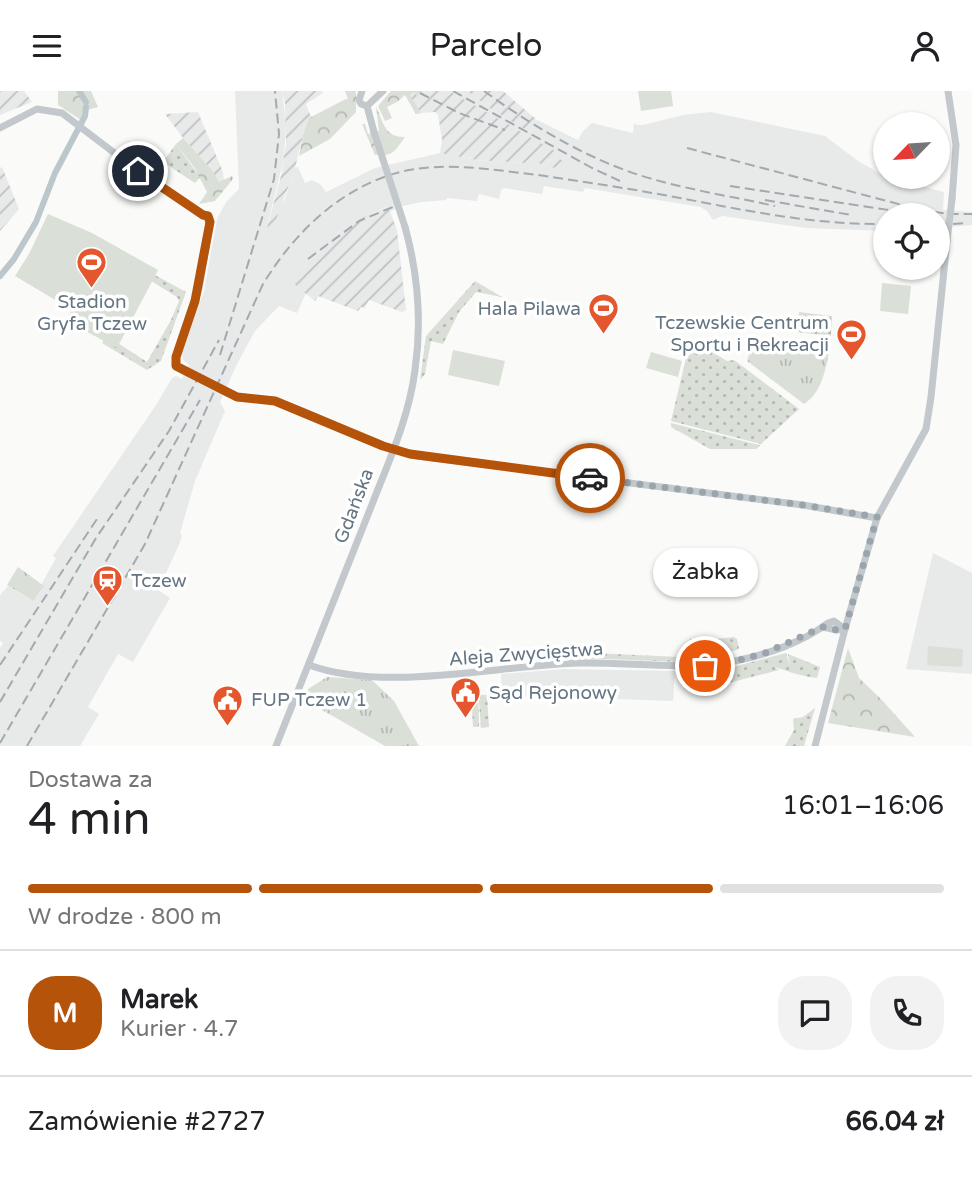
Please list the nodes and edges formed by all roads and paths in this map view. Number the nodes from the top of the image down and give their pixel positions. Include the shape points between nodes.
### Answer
1 (362, 91) edge
2 (383, 91) edge
3 (948, 91) edge
4 (373, 93) edge
5 (367, 106) junction
6 (359, 115) dead end
7 (369, 117) junction
8 (0, 128) edge
9 (393, 450) junction
10 (877, 517) junction
11 (845, 629) junction
12 (309, 665) junction
13 (276, 746) edge
14 (815, 746) edge

1 - 5 street via 359,100
2 - 4 street
3 - 10 street, bridge via 956,145 926,429
4 - 5 street
5 - 7 street
6 - 7 street
7 - 9 street, Gdańska, bridge via 405,227 417,293 417,358 411,397
8 - 9 street, bridge via 37,109 62,113 138,171 208,216 199,289 176,366 227,393 272,401
9 - 10 street
9 - 12 street, Gdańska
10 - 11 street
11 - 12 street, Aleja Zwycięstwa via 834,621 765,653 705,666 576,663 408,677
11 - 14 street
12 - 13 street, Gdańska

